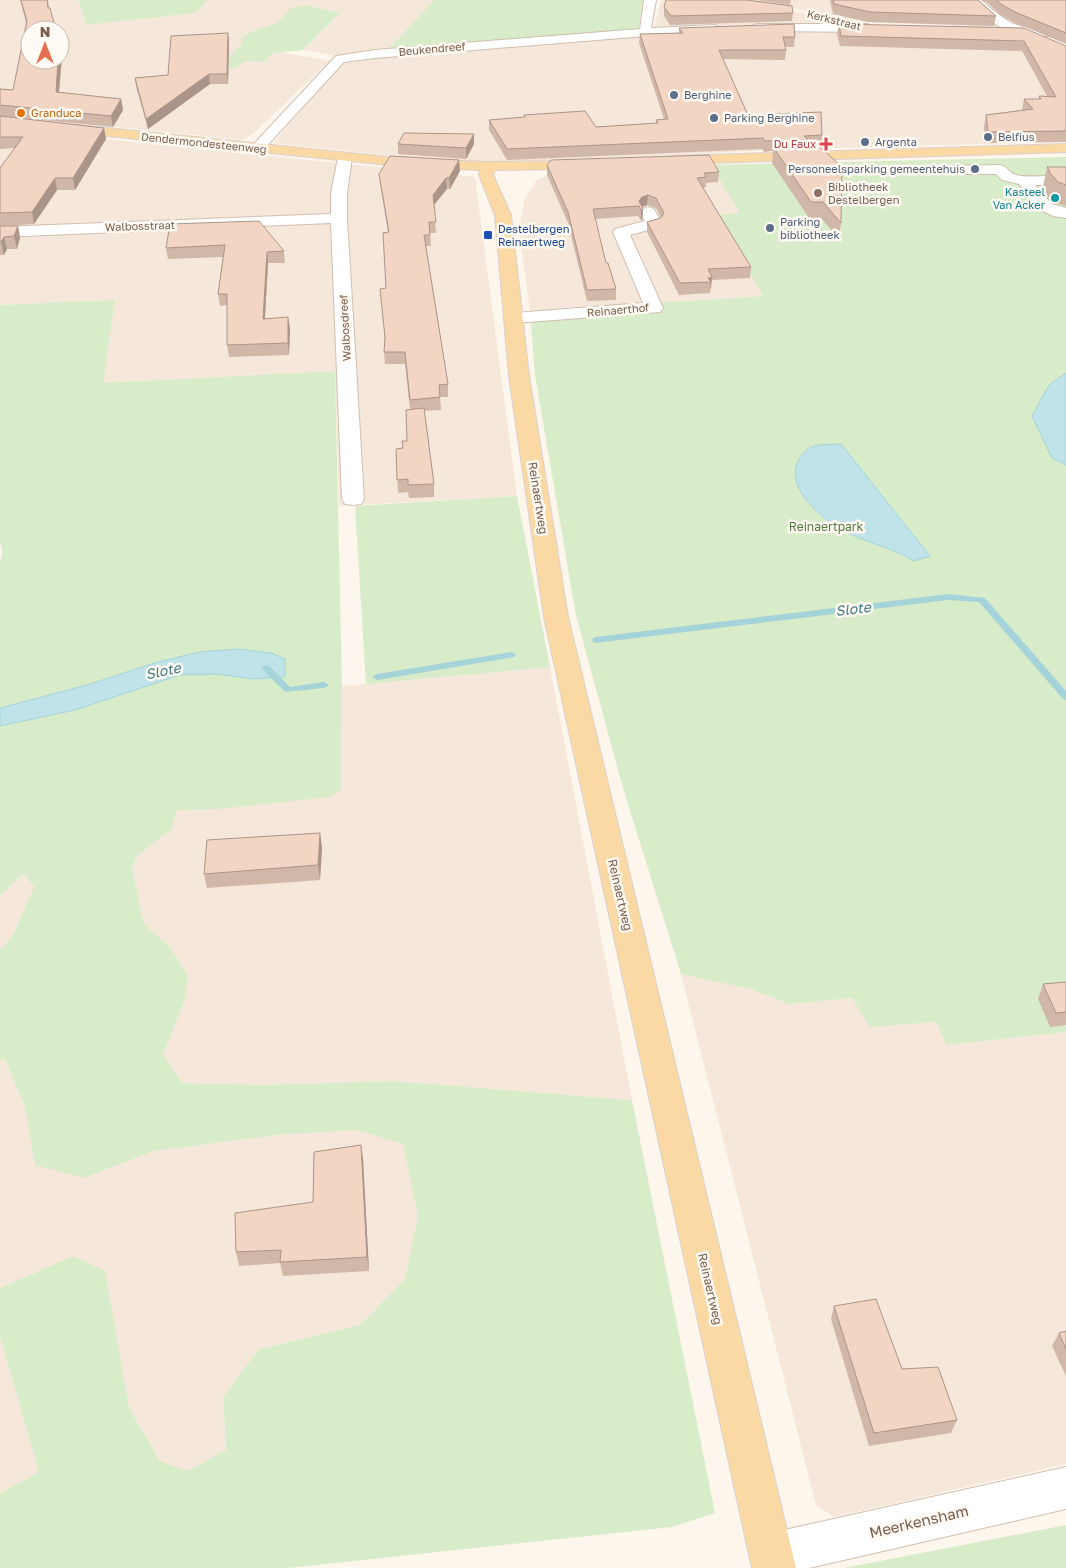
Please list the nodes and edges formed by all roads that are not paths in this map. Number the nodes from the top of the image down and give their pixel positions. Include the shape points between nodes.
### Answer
1 (650, 0) edge
2 (974, 0) edge
3 (822, 16) dead end
4 (750, 28) edge
5 (731, 29) edge
6 (1066, 31) edge
7 (646, 32) junction
8 (994, 32) edge
9 (1023, 32) junction
10 (1056, 45) edge
11 (0, 121) edge
12 (257, 148) junction
13 (1066, 148) edge
14 (345, 158) junction
15 (659, 161) edge
16 (598, 164) edge
17 (488, 169) junction
18 (952, 170) dead end
19 (1024, 180) junction
20 (1066, 180) edge
21 (648, 212) edge
22 (1066, 213) edge
23 (339, 218) junction
24 (0, 232) edge
25 (515, 318) junction
26 (353, 498) dead end
27 (1066, 1488) edge
28 (773, 1562) edge

1 - 7 street
2 - 9 street via 1000,22
3 - 4 street, Kerkstraat via 873,28
5 - 7 street, Beukendreef
6 - 9 street
7 - 12 street, Beukendreef via 340,59
8 - 9 street
9 - 10 street
11 - 12 main road, Dendermondesteenweg
12 - 14 main road, Dendermondesteenweg
13 - 15 main road
14 - 17 main road, Dendermondesteenweg via 463,171
14 - 23 street, Walbosdreef
16 - 17 main road, Dendermondesteenweg via 516,173
17 - 25 main road, Reinaertweg via 488,182 507,206
18 - 19 street via 1000,169 1006,177
19 - 20 street
19 - 22 street via 1046,208
21 - 25 street, Reinaerthof via 654,224 621,232 654,308
23 - 24 street, Walbosstraat
23 - 26 street, Walbosdreef
25 - 28 main road, Reinaertweg via 519,376 556,616
27 - 28 street, Meerkensham

